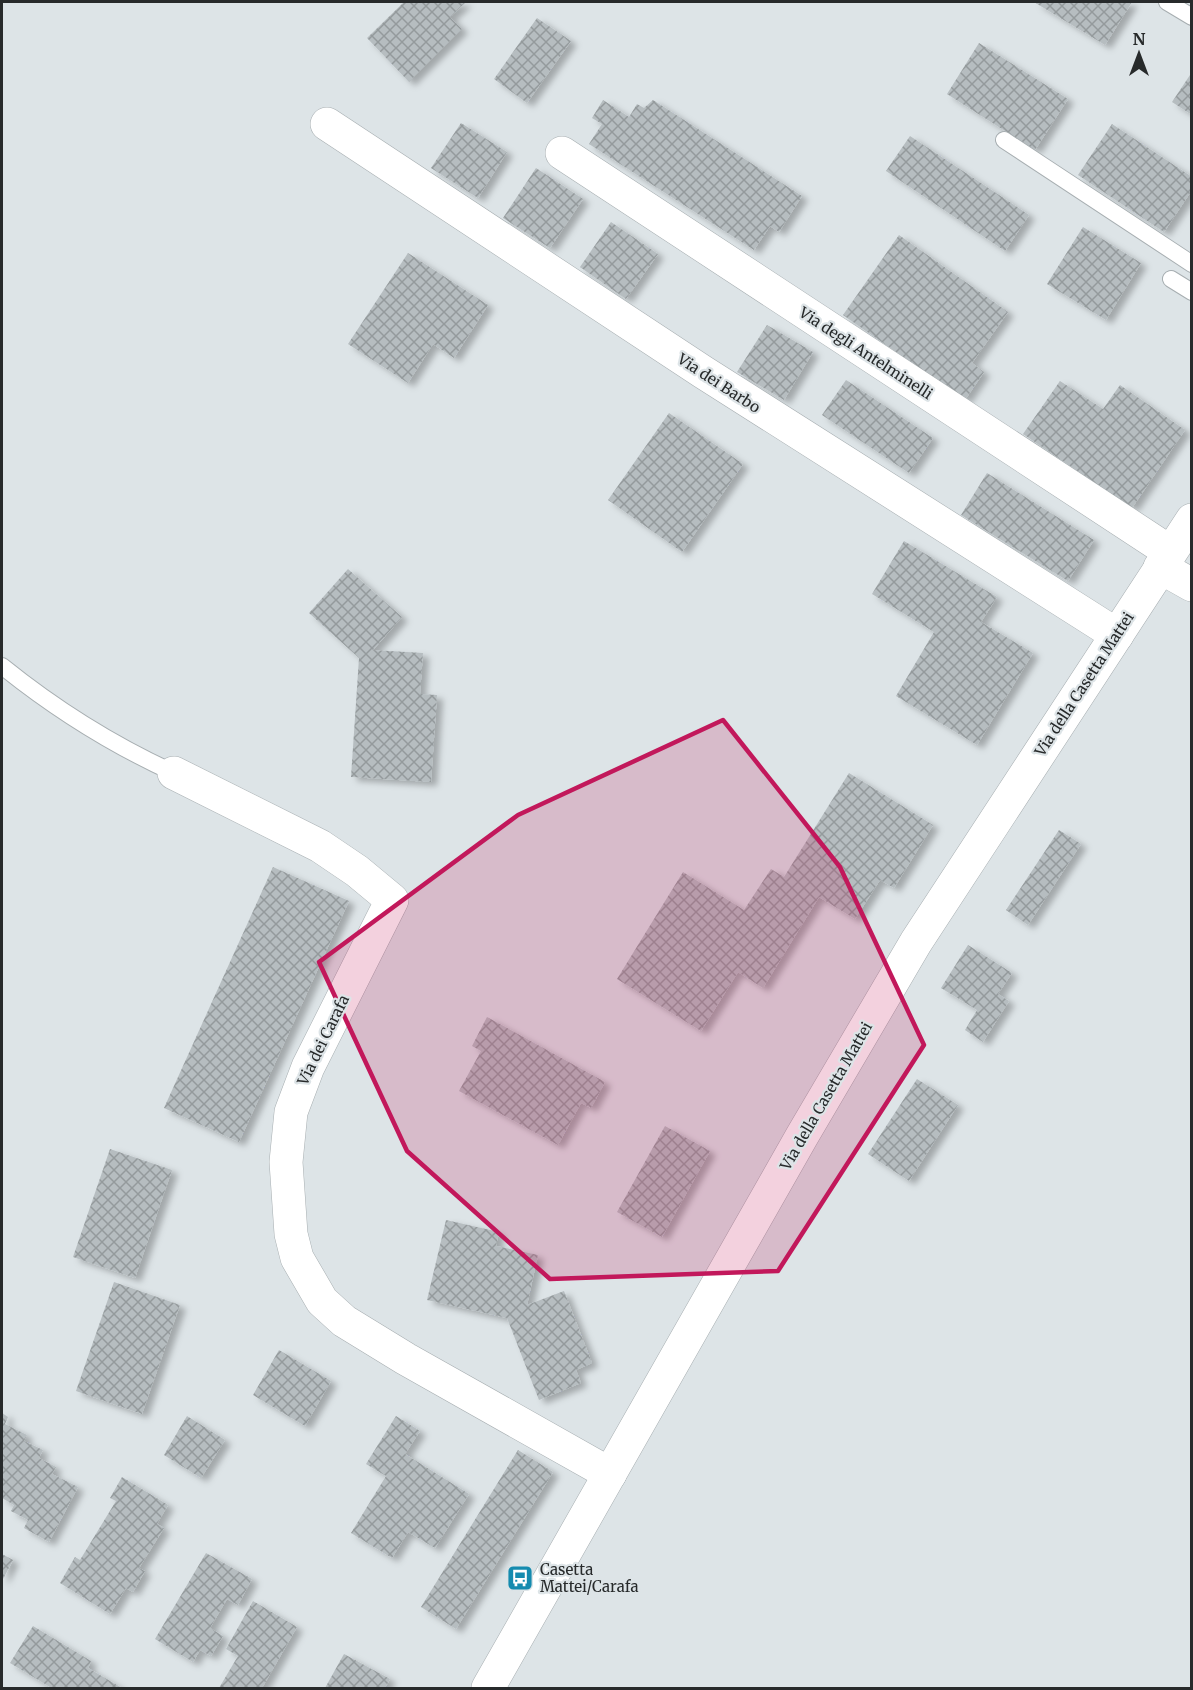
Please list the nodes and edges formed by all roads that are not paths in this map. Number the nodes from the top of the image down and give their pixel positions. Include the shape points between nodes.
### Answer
1 (1167, 2) edge
2 (1191, 17) edge
3 (327, 123) dead end
4 (1004, 140) dead end
5 (562, 153) dead end
6 (1191, 264) edge
7 (1171, 279) dead end
8 (1191, 292) edge
9 (1191, 520) edge
10 (1165, 560) junction
11 (1191, 585) edge
12 (1117, 635) junction
13 (2, 666) edge
14 (174, 773) joint
15 (610, 1474) junction
16 (488, 1689) edge

1 - 2 lane
3 - 12 street, Via dei Barbo via 703,372
4 - 6 lane
5 - 10 street, Via degli Antelminelli
7 - 8 lane
9 - 10 street, Via della Casetta Mattei
10 - 11 street, Via degli Antelminelli
10 - 12 street, Via della Casetta Mattei
12 - 15 street, Via della Casetta Mattei via 916,942
13 - 14 lane, Via dei Carafa via 61,710
14 - 15 street, Via dei Carafa via 320,846 392,900 308,1067 291,1112 286,1162 291,1234 297,1258 310,1283 322,1301 344,1321
15 - 16 street, Via della Casetta Mattei

